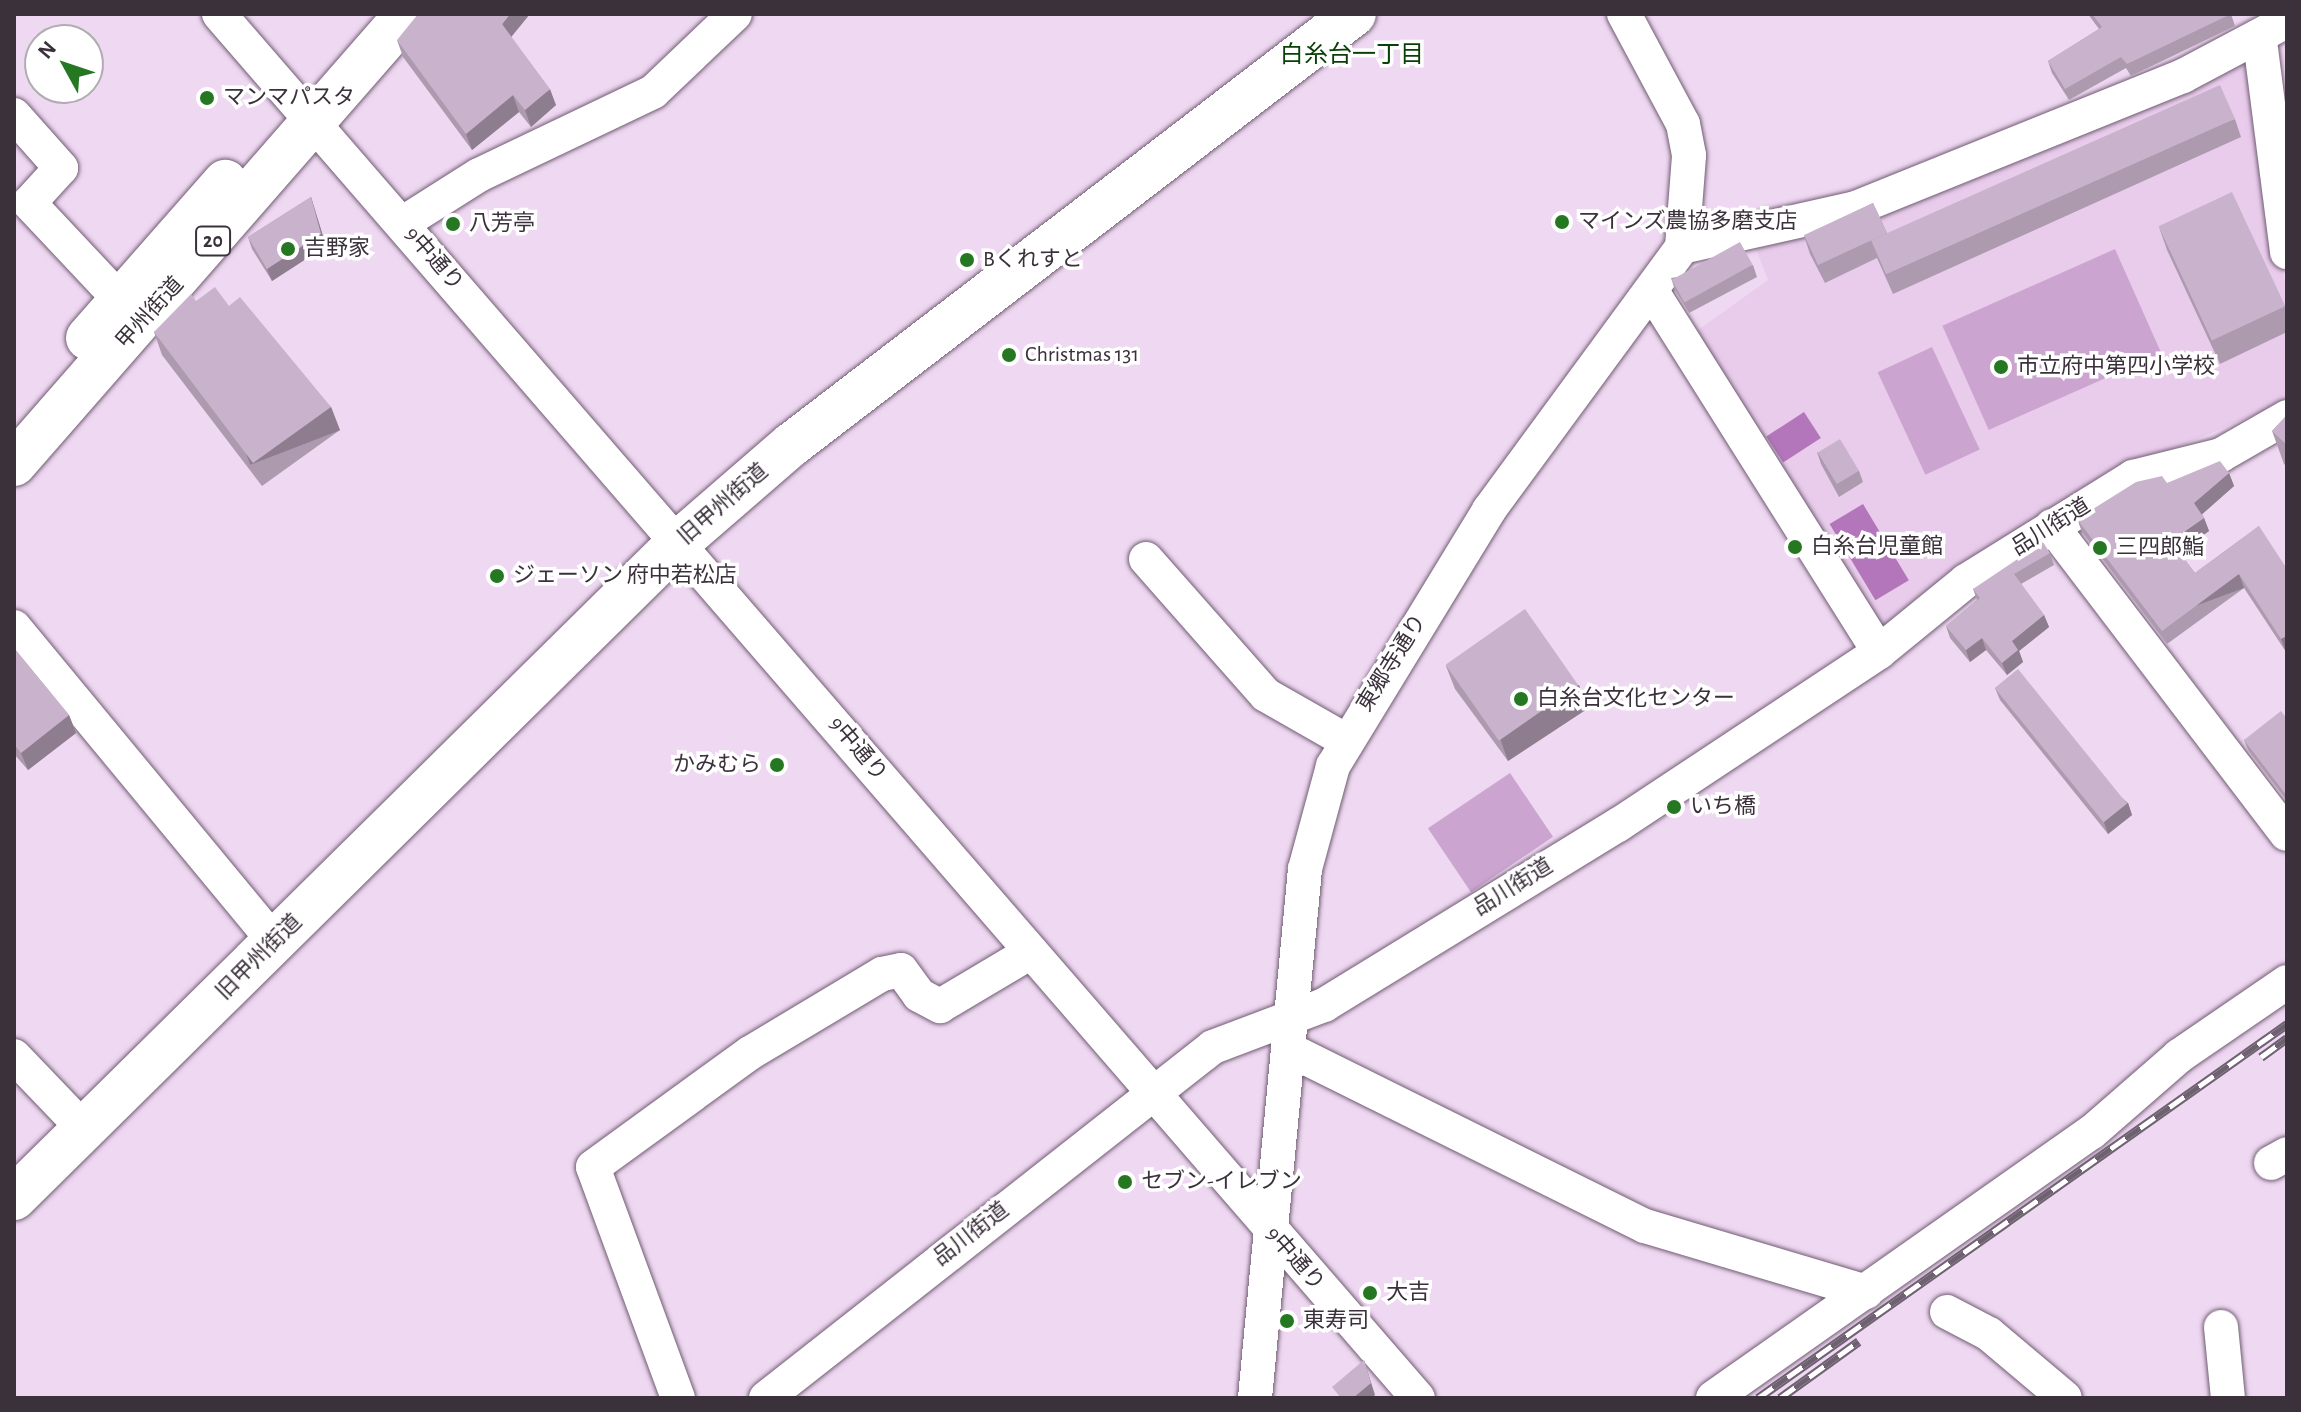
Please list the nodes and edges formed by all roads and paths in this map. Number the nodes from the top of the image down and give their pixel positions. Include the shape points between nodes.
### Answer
1 (219, 14) edge
2 (375, 14) edge
3 (407, 14) edge
4 (735, 14) edge
5 (1354, 14) edge
6 (1624, 14) edge
7 (2274, 31) edge
8 (307, 110) junction
9 (14, 115) edge
10 (403, 223) junction
11 (1682, 247) junction
12 (2287, 252) edge
13 (1653, 293) junction
14 (120, 300) junction
15 (2287, 417) edge
16 (14, 425) edge
17 (14, 464) edge
18 (2052, 526) junction
19 (680, 541) junction
20 (1146, 559) dead end
21 (14, 627) edge
22 (1879, 652) junction
23 (1345, 740) junction
24 (2287, 834) edge
25 (274, 941) junction
26 (1031, 952) junction
27 (2287, 982) edge
28 (1288, 1035) junction
29 (14, 1056) edge
30 (1151, 1092) junction
31 (84, 1129) junction
32 (14, 1198) edge
33 (1270, 1230) junction
34 (1866, 1292) junction
35 (1947, 1312) dead end
36 (2221, 1327) dead end
37 (783, 1392) edge
38 (678, 1398) edge
39 (1255, 1398) edge
40 (1418, 1398) edge
41 (1713, 1398) edge
42 (2065, 1398) edge
43 (2228, 1398) edge

1 - 8 street, 9中通り
2 - 8 main road, 甲州街道 / 20
3 - 8 main road, 甲州街道 / 20
4 - 10 street via 653,92 479,175
5 - 19 main road, 旧甲州街道 via 791,445
6 - 11 street, 東郷寺通り via 1683,124 1689,155
7 - 11 street via 1856,208
7 - 12 street
8 - 10 street, 9中通り
8 - 14 main road, 甲州街道 / 20
8 - 17 main road, 甲州街道 / 20
9 - 14 street via 61,168 29,203
10 - 19 street, 9中通り
11 - 13 street, 東郷寺通り
13 - 22 street
13 - 23 street, 東郷寺通り via 1489,510
14 - 16 main road, 甲州街道 / 20
15 - 18 street, 品川街道 via 2221,455 2133,477
18 - 22 street, 品川街道 via 1966,581
18 - 24 street
19 - 25 main road, 旧甲州街道
19 - 26 street, 9中通り
20 - 23 street via 1266,695
21 - 25 street
22 - 28 street, 品川街道
23 - 28 street, 東郷寺通り via 1305,869
25 - 31 main road, 旧甲州街道
26 - 30 street, 9中通り
26 - 38 street via 940,1006 919,995 901,970 882,974 750,1053 593,1167
27 - 34 street
28 - 30 street, 品川街道 via 1213,1047
28 - 33 street, 東郷寺通り
28 - 34 street via 1645,1226
29 - 31 street
30 - 33 street, 9中通り
30 - 37 street, 品川街道
31 - 32 main road, 旧甲州街道
33 - 39 street, 東郷寺通り
33 - 40 street, 9中通り
34 - 41 street
35 - 42 street via 1989,1334
36 - 43 street

